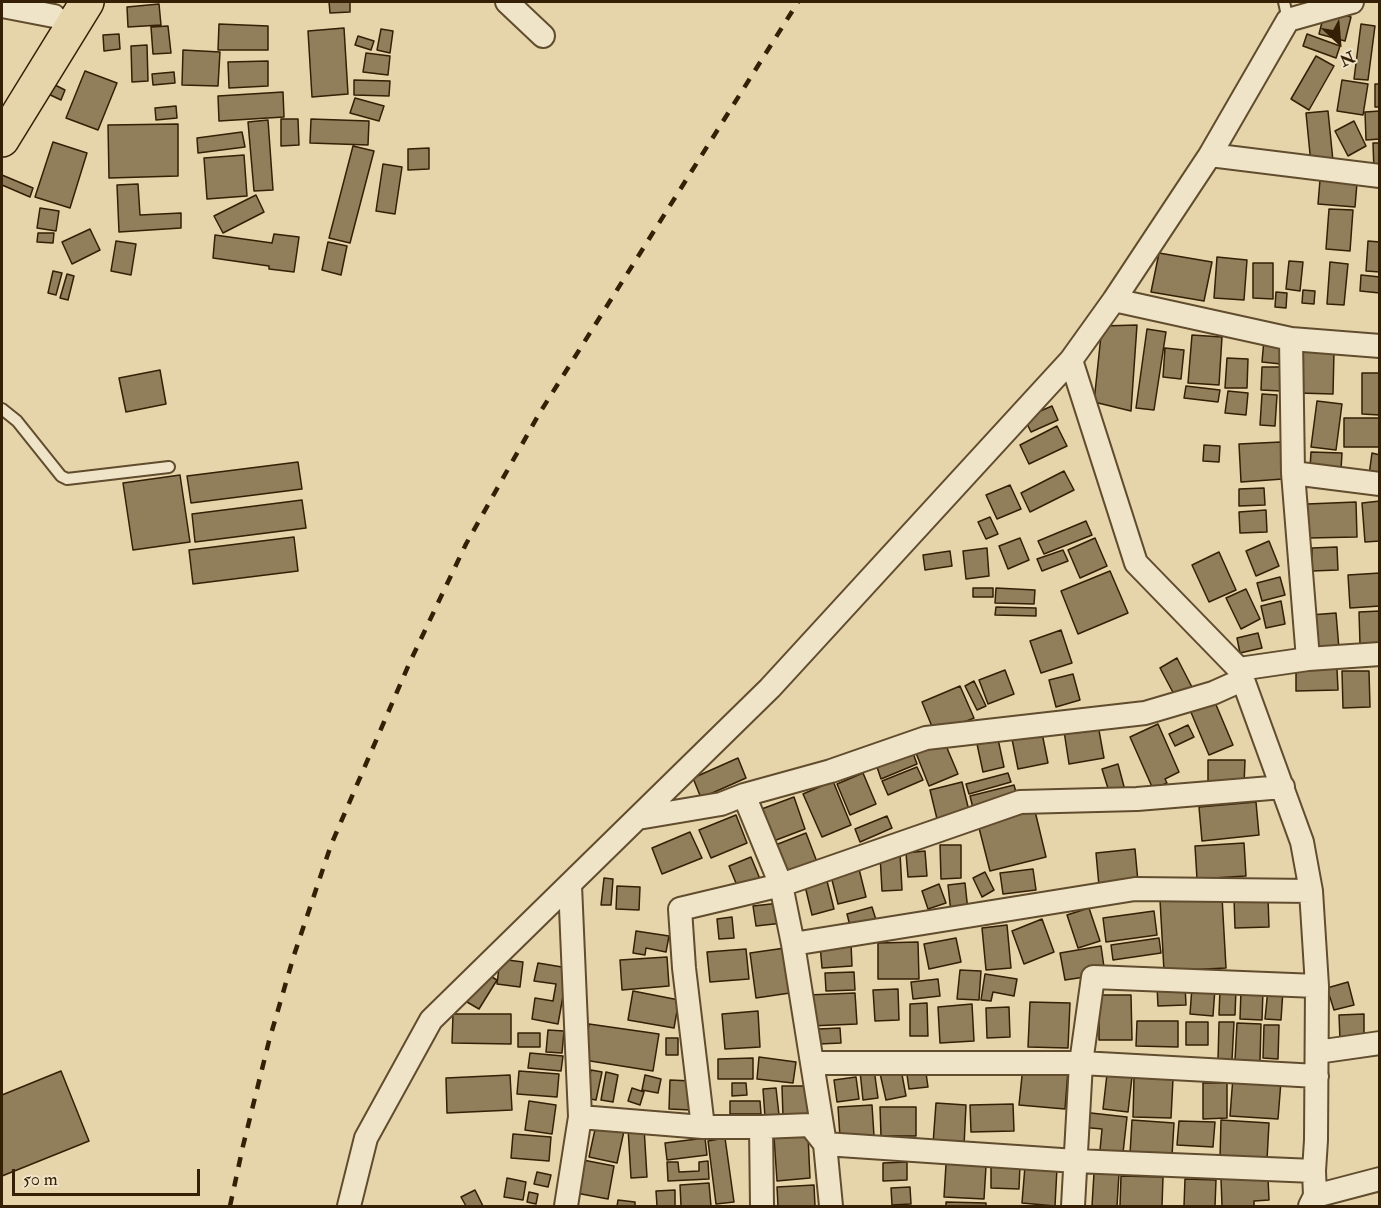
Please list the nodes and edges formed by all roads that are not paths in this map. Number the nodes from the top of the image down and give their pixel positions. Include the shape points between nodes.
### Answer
1 (87, 2) edge
2 (507, 2) edge
3 (1352, 2) edge
4 (2, 6) edge
5 (58, 9) edge
6 (1286, 10) edge
7 (543, 36) dead end
8 (2, 99) edge
9 (2, 140) edge
10 (1210, 155) junction
11 (1380, 176) edge
12 (1114, 300) junction
13 (1291, 339) junction
14 (1380, 346) edge
15 (1071, 360) junction
16 (2, 409) edge
17 (169, 467) dead end
18 (1293, 473) junction
19 (1380, 484) edge
20 (1380, 654) edge
21 (1308, 659) junction
22 (1240, 674) junction
23 (1283, 787) junction
24 (744, 795) junction
25 (638, 818) junction
26 (570, 885) junction
27 (781, 885) junction
28 (1311, 891) junction
29 (793, 944) junction
30 (1317, 986) junction
31 (1380, 1043) edge
32 (1317, 1052) junction
33 (812, 1063) junction
34 (1081, 1063) junction
35 (1317, 1076) junction
36 (580, 1117) junction
37 (703, 1127) junction
38 (761, 1127) junction
39 (825, 1144) junction
40 (1076, 1161) junction
41 (1314, 1171) junction
42 (1380, 1179) edge
43 (1312, 1201) edge
44 (349, 1206) edge
45 (566, 1206) edge
46 (762, 1206) edge
47 (831, 1206) edge
48 (1073, 1206) edge

1 - 9 main road
2 - 7 street
3 - 6 street
4 - 5 street
5 - 8 main road
6 - 10 street
10 - 11 street
10 - 12 street
12 - 13 street
12 - 15 street
13 - 14 street
13 - 18 street
15 - 22 street via 1136,563
15 - 25 street via 770,688
16 - 17 lane via 67,479
18 - 19 street
18 - 21 street
20 - 21 street
21 - 22 street
22 - 23 street
22 - 24 street via 1213,693 1145,713 926,738 831,771
23 - 27 street via 1137,800 1020,802
23 - 28 street via 1302,842
24 - 25 street via 721,804
24 - 27 street
25 - 26 street
26 - 36 street
26 - 44 street via 430,1020 366,1138
27 - 29 street
27 - 37 street via 680,909
28 - 29 street via 1135,889
28 - 30 street
29 - 33 street
30 - 32 street
30 - 34 street via 1093,977
31 - 32 street
32 - 35 street
33 - 34 street
33 - 39 street
34 - 35 street
34 - 40 street
35 - 41 street
36 - 37 street
36 - 45 street
37 - 38 street
38 - 39 street via 810,1125
38 - 46 street
39 - 40 street
39 - 47 street
40 - 41 street
40 - 48 street
41 - 43 street
42 - 43 street

